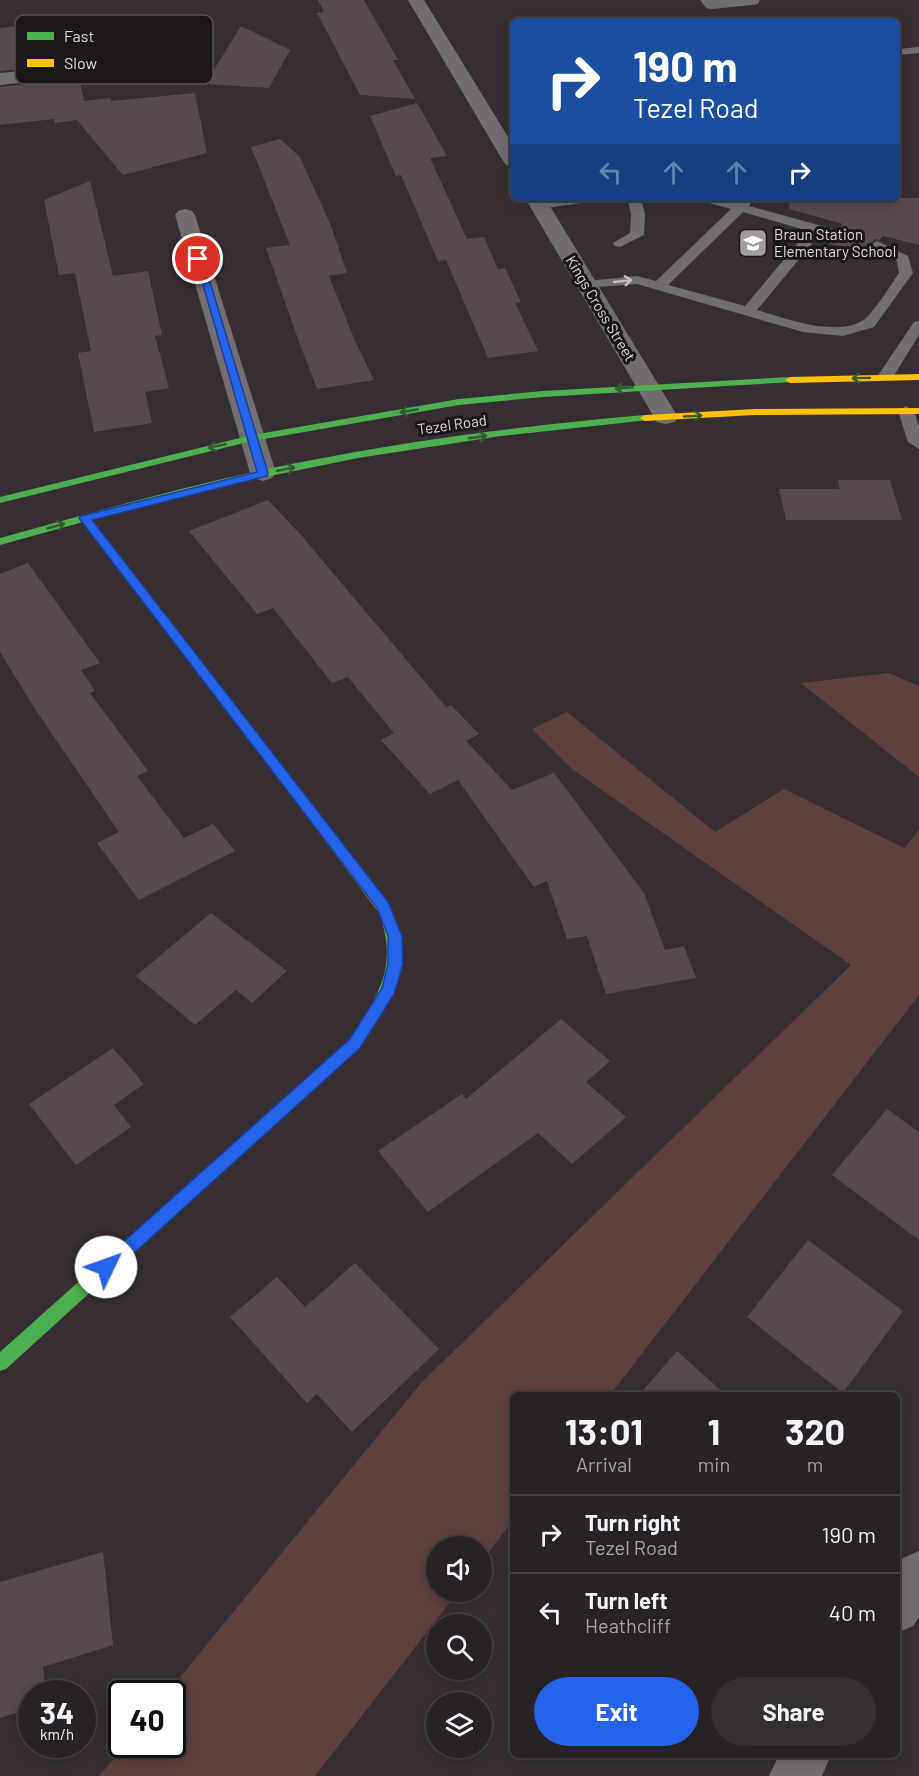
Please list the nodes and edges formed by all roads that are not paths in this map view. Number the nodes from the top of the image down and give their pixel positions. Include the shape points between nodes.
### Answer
1 (416, 0) edge
2 (752, 0) edge
3 (710, 2) edge
4 (919, 50) edge
5 (900, 52) edge
6 (15, 77) edge
7 (0, 79) edge
8 (510, 156) edge
9 (537, 201) edge
10 (635, 201) edge
11 (731, 201) edge
12 (746, 203) edge
13 (185, 215) dead end
14 (817, 229) junction
15 (836, 234) dead end
16 (621, 243) dead end
17 (877, 244) dead end
18 (587, 285) junction
19 (659, 286) junction
20 (748, 312) junction
21 (919, 325) edge
22 (885, 377) junction
23 (919, 377) edge
24 (648, 387) junction
25 (913, 411) edge
26 (666, 417) junction
27 (252, 438) junction
28 (919, 444) edge
29 (263, 473) junction
30 (0, 500) edge
31 (85, 518) junction
32 (0, 543) edge
33 (0, 1363) edge
34 (919, 1574) edge
35 (900, 1605) edge
36 (805, 1758) edge
37 (794, 1776) edge

1 - 8 street
2 - 3 street
4 - 5 lane
6 - 7 street
9 - 18 street, Kings Cross Street
10 - 16 lane via 637,235
11 - 12 lane
12 - 14 lane
12 - 19 lane
13 - 27 street
14 - 15 lane
14 - 20 lane
17 - 20 lane via 903,259 906,273 868,324 843,332 808,329
18 -> 19 lane via 636,280
18 - 24 street, Kings Cross Street
19 - 20 lane
21 - 22 lane
22 - 23 main road, Tezel Road
22 -> 24 main road, Tezel Road
24 - 26 street, Kings Cross Street
24 -> 27 main road, Tezel Road via 459,402
26 -> 25 main road, Tezel Road
25 - 28 lane
29 -> 26 main road, Tezel Road via 532,429
27 - 29 street
27 -> 30 main road, Tezel Road
29 - 31 main road, Tezel Road
32 -> 31 main road, Tezel Road
31 - 33 main road via 383,906 395,936 396,964 389,990 355,1043
34 - 35 street
36 - 37 street

